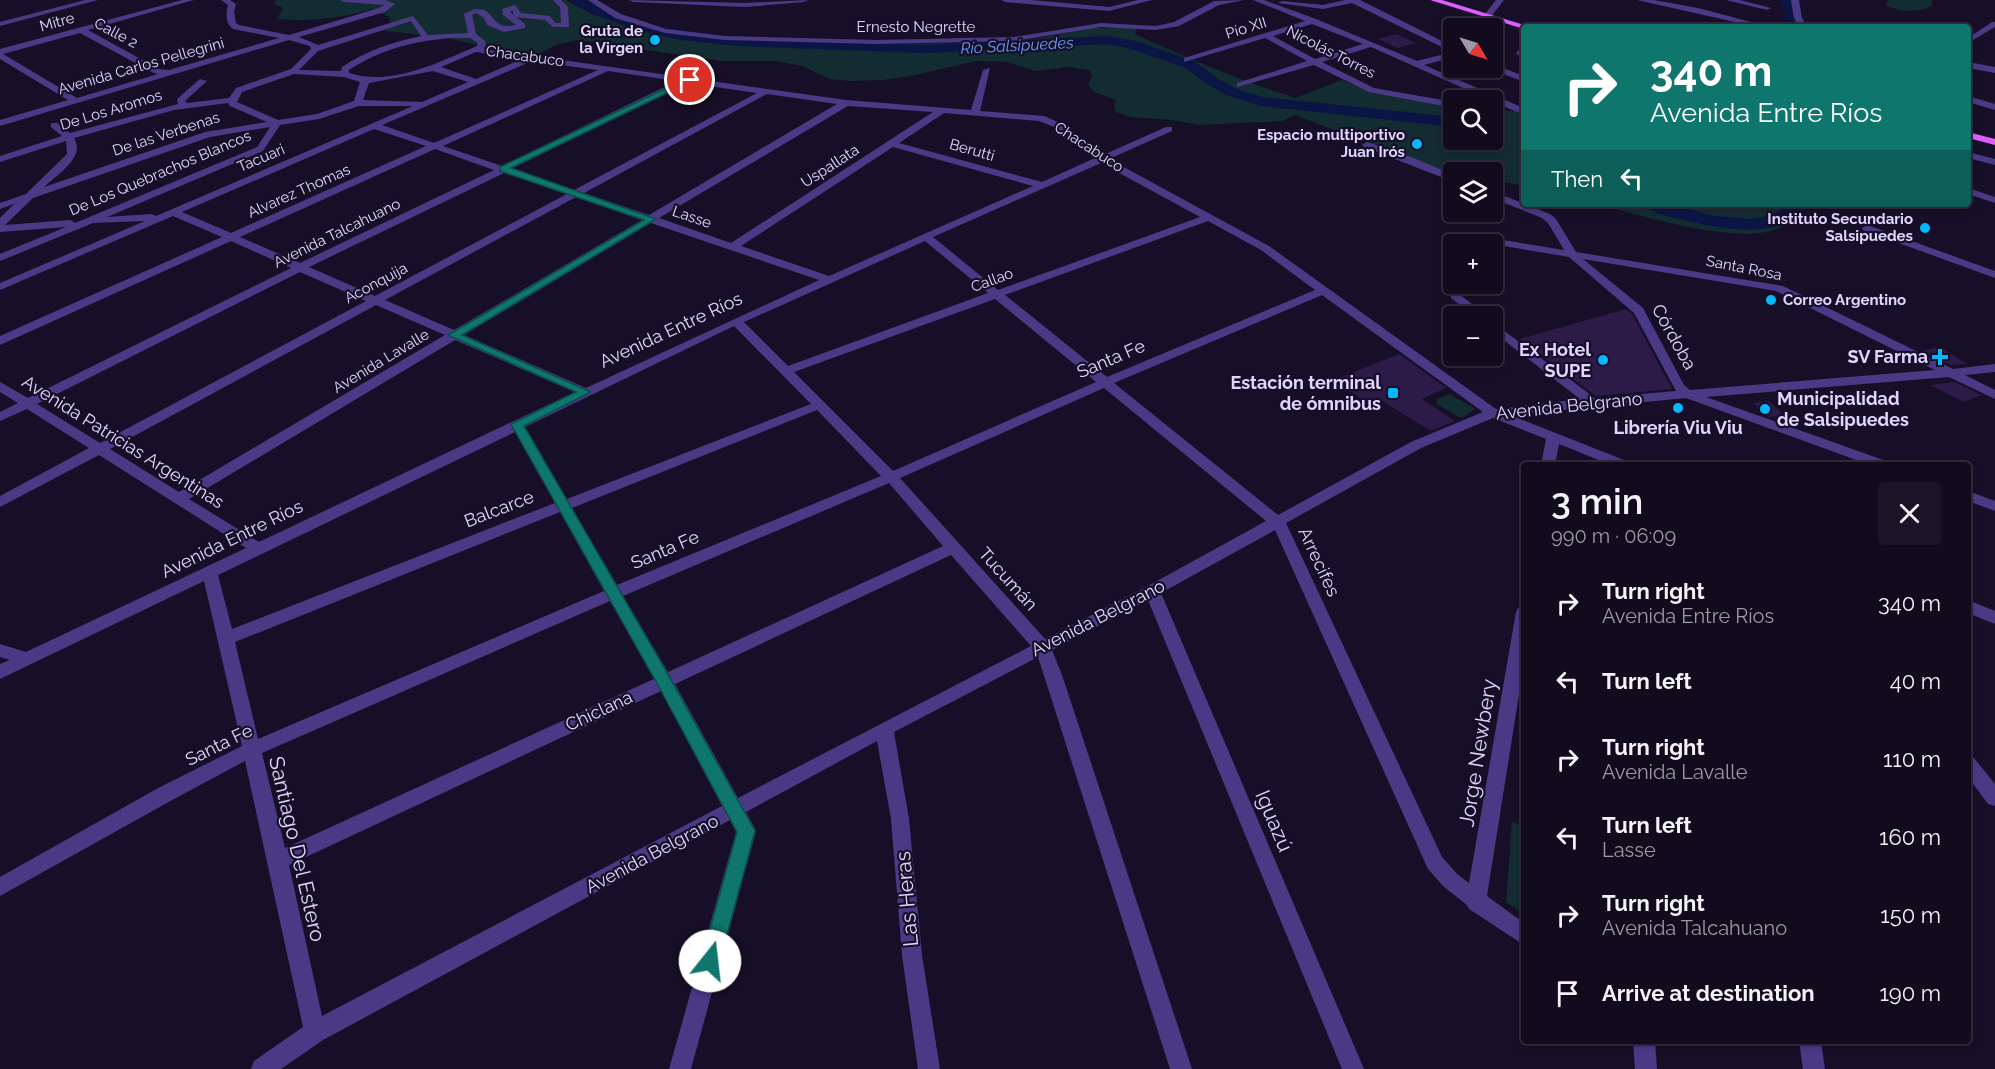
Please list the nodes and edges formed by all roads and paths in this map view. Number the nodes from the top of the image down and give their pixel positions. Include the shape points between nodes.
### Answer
1 (94, 0) edge
2 (190, 0) edge
3 (344, 0) edge
4 (556, 0) edge
5 (592, 0) edge
6 (633, 0) edge
7 (804, 0) edge
8 (1005, 0) edge
9 (1148, 0) edge
10 (1240, 0) edge
11 (1256, 0) edge
12 (1434, 0) edge
13 (1500, 0) edge
14 (1641, 0) edge
15 (1730, 0) edge
16 (1794, 0) edge
17 (230, 1) edge
18 (1355, 1) edge
19 (1680, 3) edge
20 (1767, 8) dead end
21 (1727, 16) junction
22 (1488, 17) junction
23 (1313, 21) junction
24 (0, 24) edge
25 (1718, 24) edge
26 (1755, 24) edge
27 (1801, 24) edge
28 (1995, 24) edge
29 (1521, 25) edge
30 (81, 30) junction
31 (357, 35) junction
32 (472, 35) junction
33 (1268, 36) junction
34 (291, 38) junction
35 (426, 38) junction
36 (367, 39) dead end
37 (1971, 39) edge
38 (377, 44) dead end
39 (1371, 44) junction
40 (1443, 46) edge
41 (387, 48) junction
42 (315, 49) junction
43 (476, 50) junction
44 (0, 53) edge
45 (1443, 56) edge
46 (533, 57) junction
47 (1187, 60) dead end
48 (1313, 61) junction
49 (1418, 64) junction
50 (1971, 66) edge
51 (434, 68) junction
52 (609, 68) junction
53 (987, 70) dead end
54 (1503, 70) edge
55 (1995, 70) edge
56 (294, 71) junction
57 (171, 73) junction
58 (345, 74) junction
59 (1521, 78) edge
60 (690, 80) junction
61 (203, 81) dead end
62 (365, 81) junction
63 (474, 81) junction
64 (1240, 85) dead end
65 (767, 91) junction
66 (232, 100) junction
67 (1971, 100) edge
68 (76, 101) junction
69 (358, 102) junction
70 (427, 103) junction
71 (846, 103) junction
72 (1443, 103) edge
73 (183, 104) junction
74 (1995, 107) edge
75 (1521, 108) edge
76 (1503, 109) edge
77 (1521, 109) edge
78 (943, 110) junction
79 (975, 112) junction
80 (275, 122) junction
81 (0, 123) edge
82 (54, 125) dead end
83 (375, 126) junction
84 (1169, 129) dead end
85 (1971, 136) edge
86 (69, 138) junction
87 (1995, 142) edge
88 (894, 144) junction
89 (1368, 145) dead end
90 (436, 146) junction
91 (260, 149) junction
92 (1971, 156) edge
93 (0, 159) edge
94 (1102, 159) junction
95 (288, 162) junction
96 (1995, 162) edge
97 (503, 169) junction
98 (1443, 174) edge
99 (1042, 185) junction
100 (1971, 192) edge
101 (575, 193) junction
102 (27, 197) junction
103 (1503, 198) edge
104 (1995, 200) edge
105 (0, 206) edge
106 (1521, 206) edge
107 (1524, 207) edge
108 (168, 214) junction
109 (1209, 217) junction
110 (652, 219) junction
111 (85, 222) junction
112 (0, 224) edge
113 (1867, 228) dead end
114 (0, 229) edge
115 (925, 236) junction
116 (231, 238) junction
117 (1503, 243) edge
118 (732, 247) junction
119 (1572, 254) junction
120 (0, 258) edge
121 (299, 268) junction
122 (1993, 271) edge
123 (828, 279) junction
124 (1995, 284) edge
125 (0, 286) edge
126 (1324, 290) junction
127 (997, 294) junction
128 (1455, 296) dead end
129 (375, 301) junction
130 (1468, 306) edge
131 (736, 321) junction
132 (1503, 334) edge
133 (454, 335) junction
134 (0, 341) edge
135 (1995, 368) edge
136 (786, 371) junction
137 (1951, 373) junction
138 (1106, 382) junction
139 (0, 386) edge
140 (585, 392) junction
141 (1686, 394) junction
142 (1995, 395) edge
143 (1592, 402) junction
144 (28, 403) junction
145 (819, 405) junction
146 (1493, 413) junction
147 (0, 417) edge
148 (517, 424) junction
149 (1553, 437) junction
150 (97, 450) junction
151 (1549, 462) edge
152 (1616, 462) edge
153 (1876, 462) edge
154 (891, 477) junction
155 (1971, 497) edge
156 (178, 499) junction
157 (0, 501) edge
158 (562, 506) junction
159 (1995, 506) edge
160 (1277, 522) junction
161 (954, 547) junction
162 (257, 548) junction
163 (210, 572) junction
164 (1152, 591) junction
165 (612, 594) junction
166 (1971, 607) edge
167 (1995, 618) edge
168 (1521, 630) edge
169 (227, 638) junction
170 (1042, 646) junction
171 (0, 650) edge
172 (26, 659) junction
173 (0, 672) edge
174 (664, 681) junction
175 (884, 729) junction
176 (251, 750) junction
177 (1971, 767) edge
178 (1995, 798) edge
179 (735, 810) junction
180 (278, 861) junction
181 (0, 887) edge
182 (1476, 902) junction
183 (1521, 933) edge
184 (315, 1032) junction
185 (1644, 1044) edge
186 (1810, 1044) edge
187 (262, 1069) edge
188 (680, 1069) edge
189 (929, 1069) edge
190 (1181, 1069) edge
191 (1353, 1069) edge
192 (1646, 1069) edge
193 (1814, 1069) edge

1 - 24 street
2 - 30 street, Mitre
3 - 34 street, Avenida Carlos Pellegrini via 391,4
4 - 32 street via 564,7 566,25 553,26 547,18 518,15 515,7 506,9 506,13 522,26 504,30 475,11 468,14
5 - 10 street, Ernesto Negrette via 618,16 665,31 725,38 877,42 1014,39 1101,25 1156,28 1176,24 1217,3
6 - 7 street via 745,5
8 - 9 street via 1109,9
11 - 18 street via 1313,7
11 - 23 street
12 - 22 main road
13 - 22 street
14 - 19 street
15 - 20 street
16 - 27 street
17 - 34 street via 232,24 236,27
18 - 40 street
19 - 21 street
21 - 25 street
21 - 26 street
22 - 29 main road
23 - 33 street, Pío XII
23 - 39 street
28 - 37 street
30 - 44 street, Mitre
30 - 57 street, Calle 2 via 157,71
31 - 35 street via 413,18
31 - 36 street
31 - 42 street
32 - 35 street
32 - 43 street via 482,42
33 - 47 street, Pío XII
33 - 48 street, Nicolás Torres
34 - 42 street
34 - 57 street, Avenida Carlos Pellegrini
35 - 41 street
38 - 41 street
39 - 48 street
39 - 49 street
41 - 58 street via 353,63
42 - 56 street
43 - 46 street, Chacabuco
43 - 51 street
44 - 68 street
45 - 49 street
46 - 52 street, Chacabuco
46 - 63 street, Tacuari
48 - 64 street
48 - 72 street, Nicolás Torres via 1372,90
49 - 75 street
50 - 55 street
51 - 62 street
51 - 63 street
52 - 60 street, Chacabuco
52 - 90 street, Alvarez Thomas
53 - 79 street
54 - 59 street
56 - 58 street
56 - 66 street via 239,90
57 - 68 street, Avenida Carlos Pellegrini
58 - 62 street
60 - 65 street, Chacabuco
60 - 97 street, Avenida Talcahuano
61 - 73 street via 180,101
62 - 69 street
63 - 70 street, Tacuari
65 - 71 street, Chacabuco
65 - 101 street, Aconquija
66 - 73 street, De Los Aromos
66 - 80 street, De Los Quebrachos Blancos via 233,104
67 - 74 street
68 - 81 street, Avenida Carlos Pellegrini
69 - 70 street
69 - 80 street, De las Verbenas via 333,113
70 - 83 street, Tacuari
71 - 78 street, Chacabuco
71 - 110 street, Avenida Lavalle
73 - 86 street, De Los Aromos
76 - 77 street
78 - 79 street, Chacabuco
78 - 88 street, Uspallata
79 - 94 street, Chacabuco via 1041,118 1057,125
80 - 91 street, De Los Quebrachos Blancos
80 - 102 street, De las Verbenas via 208,134
82 - 86 street
83 - 90 street, Lasse
83 - 95 street, Tacuari
84 - 94 street, Avenida Entre Ríos
85 - 87 main road
86 - 93 street, De Los Aromos
86 - 102 street via 75,148 72,155
88 - 99 street, Berutti
88 - 118 street, Uspallata
89 - 98 street
90 - 97 street, Lasse
90 - 116 street, Alvarez Thomas
91 - 95 street
91 - 111 street, De Los Quebrachos Blancos
92 - 96 street
94 - 99 street, Avenida Entre Ríos
94 - 109 street, Chacabuco
95 - 108 street, Tacuari
97 - 101 street, Lasse
97 - 121 street, Avenida Talcahuano
99 - 115 street, Avenida Entre Ríos
100 - 104 street
101 - 110 street, Lasse
101 - 129 street, Aconquija
102 - 105 street, De las Verbenas
102 - 112 street
103 - 106 street, Córdoba
107 - 119 street, Córdoba via 1552,221
108 - 111 street
108 - 116 street
108 - 125 street, Tacuari
109 - 126 street, Chacabuco via 1265,248
109 - 127 street, Callao
110 - 118 street, Lasse
110 - 133 street, Avenida Lavalle
111 - 114 street
111 - 120 street, De Los Quebrachos Blancos
113 - 122 street
115 - 123 street, Avenida Entre Ríos
115 - 127 street, Arrecifes
116 - 121 street
116 - 134 street, Alvarez Thomas
117 - 119 street, Santa Rosa
118 - 123 street, Lasse
119 - 137 street, Santa Rosa via 1779,288
119 - 141 street, Córdoba via 1640,311
121 - 129 street
121 - 144 street, Avenida Talcahuano
122 - 124 street
123 - 131 street, Avenida Entre Ríos
126 - 138 street, Santa Fe
126 - 146 street, Chacabuco
127 - 136 street, Callao
127 - 138 street, Arrecifes
128 - 130 street
129 - 133 street
129 - 150 street, Aconquija
131 - 136 street, Tucumán
131 - 140 street, Avenida Entre Ríos
132 - 143 street
133 - 140 street
133 - 156 street, Avenida Lavalle
135 - 137 street, Avenida Belgrano
136 - 145 street, Tucumán
137 - 141 street, Avenida Belgrano
137 - 142 street, Santa Rosa
138 - 154 street, Santa Fe
138 - 160 street, Arrecifes
139 - 144 street, Avenida Patricias Argentinas
140 - 148 street, Avenida Entre Ríos
141 - 143 street, Avenida Belgrano
141 - 153 street, Córdoba
143 - 146 street, Avenida Belgrano
144 - 147 street, Avenida Talcahuano
144 - 150 street, Avenida Patricias Argentinas
145 - 154 street, Tucumán
145 - 158 street, Balcarce
146 - 149 street, Chacabuco
146 - 160 street, Avenida Belgrano via 1416,445
148 - 158 street
148 - 162 street, Avenida Entre Ríos
149 - 151 street
149 - 152 street, Chacabuco
150 - 156 street, Avenida Patricias Argentinas
150 - 157 street, Aconquija
154 - 161 street, Tucumán
154 - 165 street, Santa Fe
155 - 159 street
156 - 162 street, Avenida Patricias Argentinas
158 - 165 street
158 - 169 street, Balcarce
160 - 164 street, Avenida Belgrano
160 - 182 street, Arrecifes via 1435,863
161 - 170 street, Tucumán
161 - 174 street, Chiclana
162 - 163 street, Avenida Entre Ríos
163 - 169 street, Santiago Del Estero
163 - 172 street, Avenida Entre Ríos
164 - 170 street, Avenida Belgrano
164 - 191 street, Iguazú
165 - 174 street
165 - 176 street, Santa Fe
166 - 167 street
168 - 182 street, Jorge Newbery
169 - 176 street, Santiago Del Estero
170 - 175 street, Avenida Belgrano
170 - 190 street, Tucumán
171 - 172 street
172 - 173 street, Avenida Entre Ríos
174 - 179 street
174 - 180 street, Chiclana
175 - 179 street, Avenida Belgrano
175 - 189 street, Las Heras via 900,819 912,955
176 - 180 street, Santiago Del Estero
176 - 181 street, Santa Fe
177 - 178 street
179 - 184 street, Avenida Belgrano
179 - 188 street via 746,831
180 - 184 street, Santiago Del Estero
182 - 183 street, Arrecifes
184 - 187 street, Avenida Belgrano
185 - 192 street
186 - 193 street

